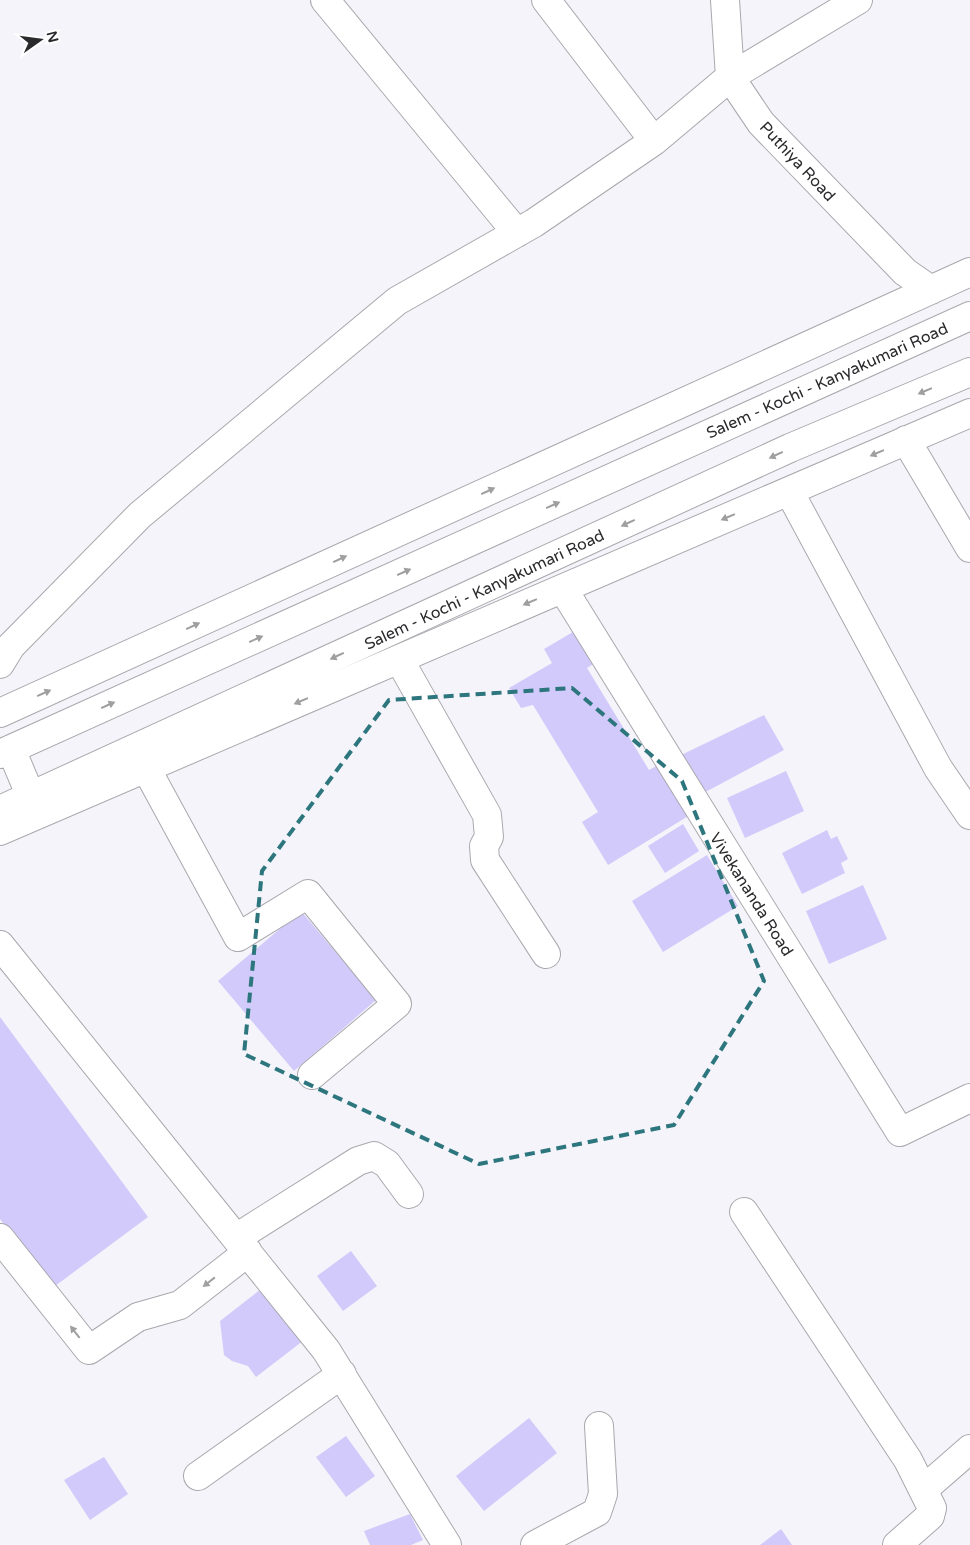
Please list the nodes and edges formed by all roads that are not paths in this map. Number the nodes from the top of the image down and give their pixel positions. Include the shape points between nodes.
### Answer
1 (325, 0) edge
2 (546, 0) edge
3 (726, 0) edge
4 (847, 3) edge
5 (730, 77) junction
6 (654, 142) junction
7 (517, 233) junction
8 (970, 272) edge
9 (931, 290) junction
10 (970, 316) edge
11 (970, 372) edge
12 (970, 413) edge
13 (906, 440) junction
14 (788, 491) junction
15 (970, 548) edge
16 (563, 588) junction
17 (399, 659) junction
18 (0, 664) edge
19 (0, 713) edge
20 (6, 752) edge
21 (146, 768) junction
22 (31, 797) junction
23 (0, 810) edge
24 (970, 815) edge
25 (0, 832) edge
26 (0, 945) edge
27 (546, 954) dead end
28 (312, 1075) dead end
29 (970, 1098) edge
30 (409, 1194) dead end
31 (744, 1212) dead end
32 (0, 1238) edge
33 (242, 1245) junction
34 (342, 1374) junction
35 (598, 1426) dead end
36 (970, 1449) edge
37 (198, 1476) dead end
38 (923, 1490) junction
39 (447, 1545) edge
40 (535, 1545) edge
41 (897, 1545) edge

1 - 7 main road
2 - 6 main road
3 - 5 main road
4 - 5 main road
5 - 6 main road
5 - 9 main road, Puthiya Road via 761,122 905,272
6 - 7 main road
7 - 18 main road via 397,301 155,502 11,646
8 - 9 main road
19 -> 9 main road
20 -> 10 main road, Salem - Kochi - Kanyakumari Road
11 -> 22 main road, Salem - Kochi - Kanyakumari Road via 790,448
12 - 13 main road
13 -> 14 main road
13 - 15 main road
14 -> 16 main road
14 - 24 main road via 938,768
16 -> 17 main road
16 - 29 main road, Vivekananda Road via 900,1132
17 -> 21 main road
17 - 27 main road via 487,815 489,838 484,846 485,860
20 - 22 main road
21 - 25 main road
21 - 28 main road via 238,937 308,894 397,1004
22 - 23 main road, Salem - Kochi - Kanyakumari Road
26 - 33 main road
30 - 33 main road via 387,1164 374,1156 358,1161
31 - 38 main road via 908,1460
33 -> 32 main road via 180,1305 138,1317 89,1350
33 - 34 main road
34 - 37 main road
34 - 39 main road
35 - 40 main road via 603,1494 596,1512
36 - 38 main road
38 - 41 main road via 932,1508 930,1516

